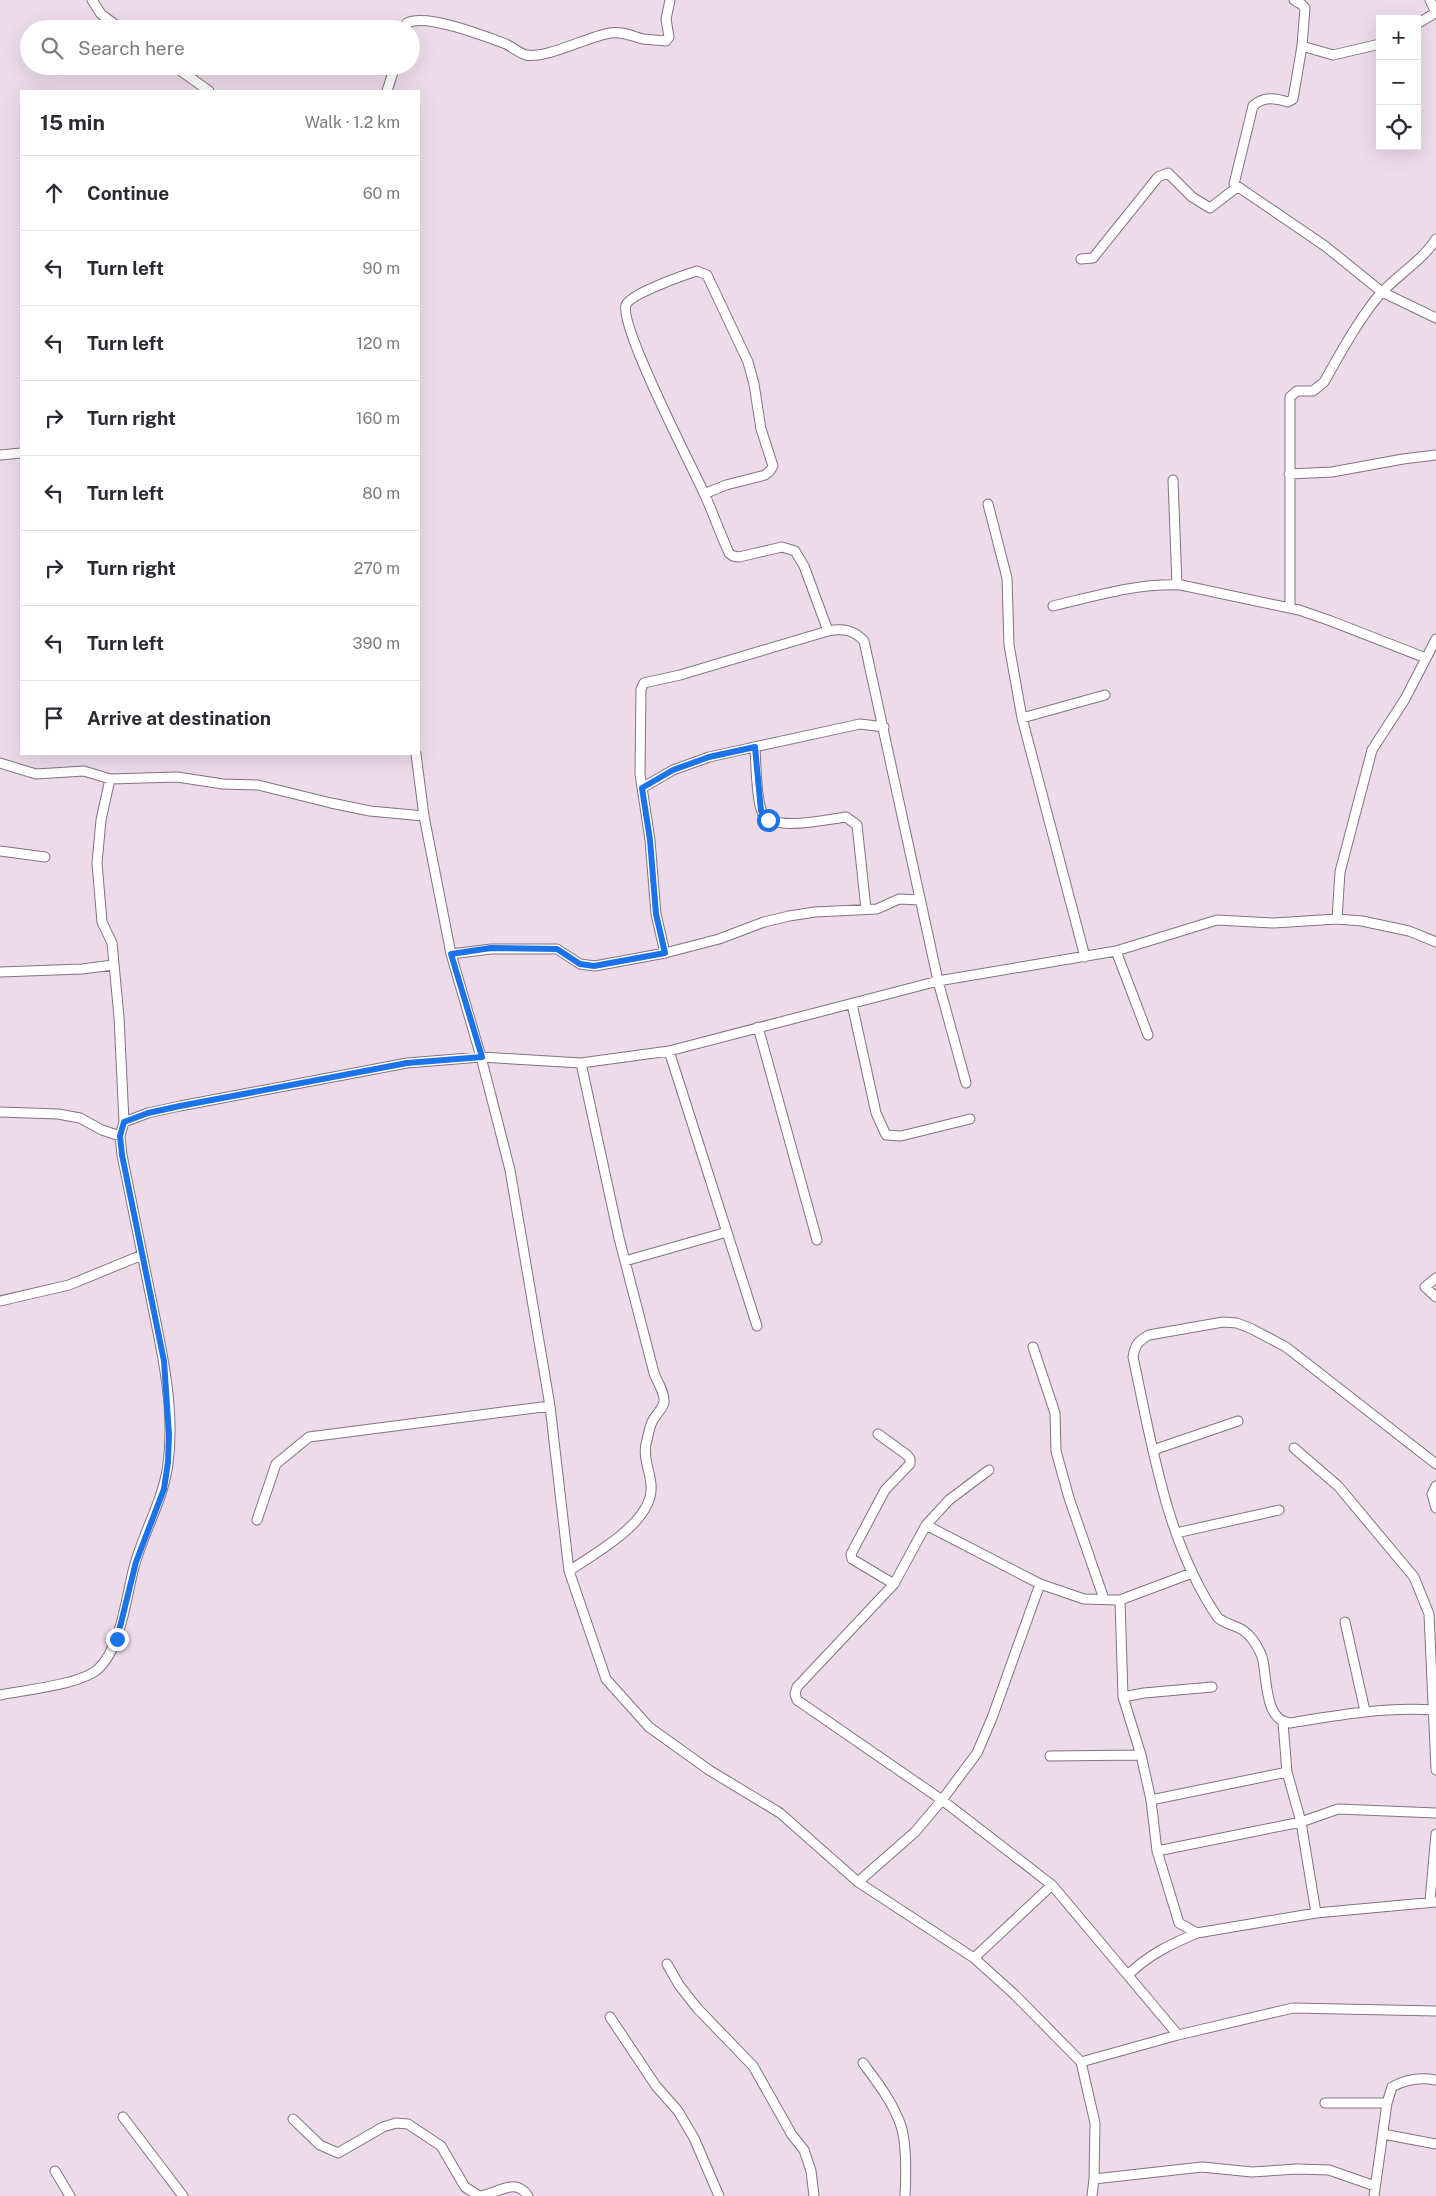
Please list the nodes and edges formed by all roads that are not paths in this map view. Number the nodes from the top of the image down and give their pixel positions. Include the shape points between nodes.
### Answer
1 (92, 0) edge
2 (670, 0) edge
3 (1294, 0) edge
4 (1430, 0) edge
5 (1436, 13) edge
6 (109, 20) edge
7 (412, 20) edge
8 (1421, 22) edge
9 (1376, 45) edge
10 (1302, 46) junction
11 (187, 75) edge
12 (393, 75) edge
13 (208, 90) edge
14 (387, 90) edge
15 (1236, 188) junction
16 (1436, 239) edge
17 (1081, 259) dead end
18 (1382, 292) junction
19 (1436, 318) edge
20 (20, 453) edge
21 (0, 455) edge
22 (1436, 455) edge
23 (1289, 474) junction
24 (1173, 480) dead end
25 (704, 494) junction
26 (988, 504) dead end
27 (1177, 585) junction
28 (1053, 606) dead end
29 (1290, 608) junction
30 (828, 631) junction
31 (1436, 639) edge
32 (1426, 658) junction
33 (1105, 695) dead end
34 (1022, 718) junction
35 (884, 727) junction
36 (755, 747) junction
37 (416, 755) edge
38 (0, 763) edge
39 (110, 779) junction
40 (642, 788) junction
41 (424, 816) junction
42 (0, 851) edge
43 (45, 857) dead end
44 (920, 900) junction
45 (866, 909) junction
46 (1337, 919) junction
47 (1436, 942) edge
48 (1116, 951) junction
49 (665, 953) junction
50 (451, 954) junction
51 (1085, 956) junction
52 (113, 965) junction
53 (0, 972) edge
54 (938, 981) junction
55 (852, 1004) junction
56 (758, 1027) junction
57 (1148, 1036) dead end
58 (669, 1050) junction
59 (482, 1057) junction
60 (581, 1063) junction
61 (966, 1083) dead end
62 (0, 1112) edge
63 (970, 1119) dead end
64 (124, 1122) junction
65 (120, 1136) junction
66 (727, 1232) junction
67 (817, 1240) dead end
68 (142, 1255) junction
69 (624, 1261) junction
70 (1436, 1278) edge
71 (1436, 1297) edge
72 (0, 1301) edge
73 (757, 1326) dead end
74 (1033, 1347) dead end
75 (550, 1406) junction
76 (1238, 1421) dead end
77 (878, 1434) dead end
78 (1294, 1448) dead end
79 (1154, 1450) junction
80 (1436, 1464) edge
81 (989, 1470) dead end
82 (1436, 1486) edge
83 (1436, 1508) edge
84 (1278, 1510) dead end
85 (257, 1520) dead end
86 (926, 1525) junction
87 (1176, 1533) junction
88 (569, 1571) junction
89 (1192, 1573) junction
90 (894, 1584) junction
91 (1040, 1584) junction
92 (1104, 1599) junction
93 (1120, 1600) junction
94 (1432, 1613) edge
95 (1345, 1622) dead end
96 (1212, 1687) dead end
97 (0, 1695) edge
98 (1123, 1697) junction
99 (1433, 1710) junction
100 (1365, 1711) junction
101 (1283, 1723) junction
102 (1141, 1755) junction
103 (1050, 1756) dead end
104 (1436, 1770) edge
105 (1287, 1772) junction
106 (942, 1800) junction
107 (1151, 1800) junction
108 (1436, 1812) edge
109 (1301, 1822) junction
110 (1436, 1834) edge
111 (1157, 1851) junction
112 (858, 1882) junction
113 (1052, 1885) junction
114 (1433, 1902) edge
115 (1316, 1913) junction
116 (1197, 1933) junction
117 (974, 1958) junction
118 (667, 1964) dead end
119 (1128, 1976) junction
120 (1436, 2011) edge
121 (610, 2017) dead end
122 (1178, 2035) junction
123 (863, 2062) dead end
124 (1082, 2062) junction
125 (1436, 2080) edge
126 (1324, 2103) dead end
127 (1387, 2103) junction
128 (123, 2117) dead end
129 (293, 2119) dead end
130 (1383, 2134) junction
131 (1436, 2144) edge
132 (55, 2171) dead end
133 (1094, 2179) junction
134 (1375, 2186) junction
135 (70, 2196) edge
136 (182, 2196) edge
137 (480, 2196) edge
138 (528, 2196) edge
139 (719, 2196) edge
140 (814, 2196) edge
141 (905, 2196) edge
142 (1092, 2196) edge
143 (1374, 2196) edge

1 - 6 street
2 - 7 street via 666,19 669,37 666,41 620,32 550,52 526,55 506,44 456,27
3 - 10 street via 1305,8
4 - 5 street
5 - 8 street
9 - 10 street via 1332,55
10 - 15 street via 1293,99 1288,102 1273,98 1258,101 1253,106 1233,179
11 - 13 street
12 - 14 street
15 - 17 street via 1210,208 1192,197 1168,173 1158,176 1093,258
15 - 18 street via 1325,246
16 - 18 street
18 - 19 street
18 - 23 street via 1324,382 1313,391 1297,391 1290,397
20 - 21 street
22 - 23 street via 1332,472
23 - 29 street
24 - 27 street
25 - 25 street via 647,374 625,306 629,300 661,284 697,271 707,275 748,362 761,430 773,466 765,475
25 - 30 street via 733,556 782,547 795,552 804,566
26 - 34 street via 1007,578 1009,645
27 - 28 street via 1125,588
27 - 29 street
29 - 32 street
30 - 35 street via 849,630 864,641
30 - 40 street via 644,683 641,689 639,753
31 - 32 street
32 - 46 street via 1405,699 1372,750 1340,872
33 - 34 street
34 - 51 street
35 - 36 street via 860,724
35 - 44 street
36 - 40 street via 709,757 673,770
36 - 45 street via 761,811 768,820 796,823 846,817 857,825
37 - 41 street
38 - 39 street via 36,774 84,771
39 - 41 street via 177,777 223,784 258,784 370,811
39 - 52 street via 101,820 97,863 102,922 112,943
40 - 49 street via 656,914
41 - 50 street
42 - 43 street
44 - 45 street via 899,899 877,909
44 - 54 street
45 - 49 street via 789,916 719,940
46 - 47 street via 1376,923
46 - 48 street via 1274,923 1217,920
48 - 51 street
48 - 57 street
49 - 50 street via 594,966 580,964 557,949 491,948
50 - 59 street
51 - 54 street
52 - 53 street
52 - 64 street
54 - 55 street
54 - 61 street
55 - 56 street
55 - 63 street via 876,1113 886,1135 900,1136
56 - 58 street
56 - 67 street
58 - 60 street
58 - 66 street
59 - 60 street
59 - 64 street via 407,1063 180,1106
59 - 75 street via 510,1170
60 - 69 street
62 - 65 street via 80,1118
64 - 65 street
65 - 68 street
66 - 69 street
66 - 73 street
68 - 72 street via 69,1285
68 - 97 street via 165,1370 168,1462 164,1489 136,1562 117,1639 104,1663 80,1679
69 - 88 street via 654,1373 663,1392 664,1403 651,1423 646,1448 651,1476 650,1497 630,1528
70 - 71 street via 1425,1287
74 - 92 street via 1055,1413 1056,1451 1068,1498
75 - 85 street via 310,1438 276,1464
75 - 88 street
76 - 79 street
77 - 90 street via 907,1455 910,1464 885,1490 851,1554 852,1559
78 - 94 street via 1338,1486 1386,1542 1414,1577
79 - 80 street via 1133,1357 1135,1347 1149,1335 1223,1322 1237,1323 1286,1347
79 - 87 street
81 - 86 street via 949,1500
82 - 83 street via 1432,1494
84 - 87 street
86 - 90 street
86 - 91 street
87 - 89 street
88 - 112 street via 606,1679 649,1727 709,1770 780,1813
89 - 93 street
89 - 101 street via 1218,1618 1242,1628 1254,1641 1263,1658 1271,1709
90 - 106 street via 794,1694 797,1700
91 - 92 street via 1084,1599
91 - 106 street via 977,1753
92 - 93 street
93 - 98 street
94 - 99 street
95 - 100 street
96 - 98 street
98 - 102 street
99 - 100 street
99 - 104 street
100 - 101 street
101 - 105 street
102 - 103 street
102 - 107 street
105 - 107 street
105 - 109 street
106 - 112 street via 915,1832
106 - 113 street
107 - 111 street
108 - 109 street via 1338,1809
109 - 111 street
109 - 115 street
110 - 114 street
111 - 116 street via 1179,1923
112 - 117 street
113 - 117 street
113 - 119 street
114 - 115 street
115 - 116 street
116 - 119 street via 1142,1962
117 - 124 street
118 - 140 street via 697,2008 753,2066 804,2150
119 - 122 street
120 - 122 street via 1293,2008
121 - 139 street via 656,2086 678,2111 694,2138
122 - 124 street
123 - 141 street via 885,2092 901,2127 906,2166
124 - 133 street via 1095,2123
125 - 127 street via 1403,2080 1392,2087
126 - 127 street
127 - 130 street
128 - 136 street
129 - 137 street via 320,2145 338,2153 383,2127 408,2124 441,2146 465,2186
130 - 131 street
130 - 134 street
132 - 135 street
133 - 134 street via 1202,2167 1252,2172 1297,2169 1329,2170
133 - 142 street
134 - 143 street
137 - 138 street via 516,2185

